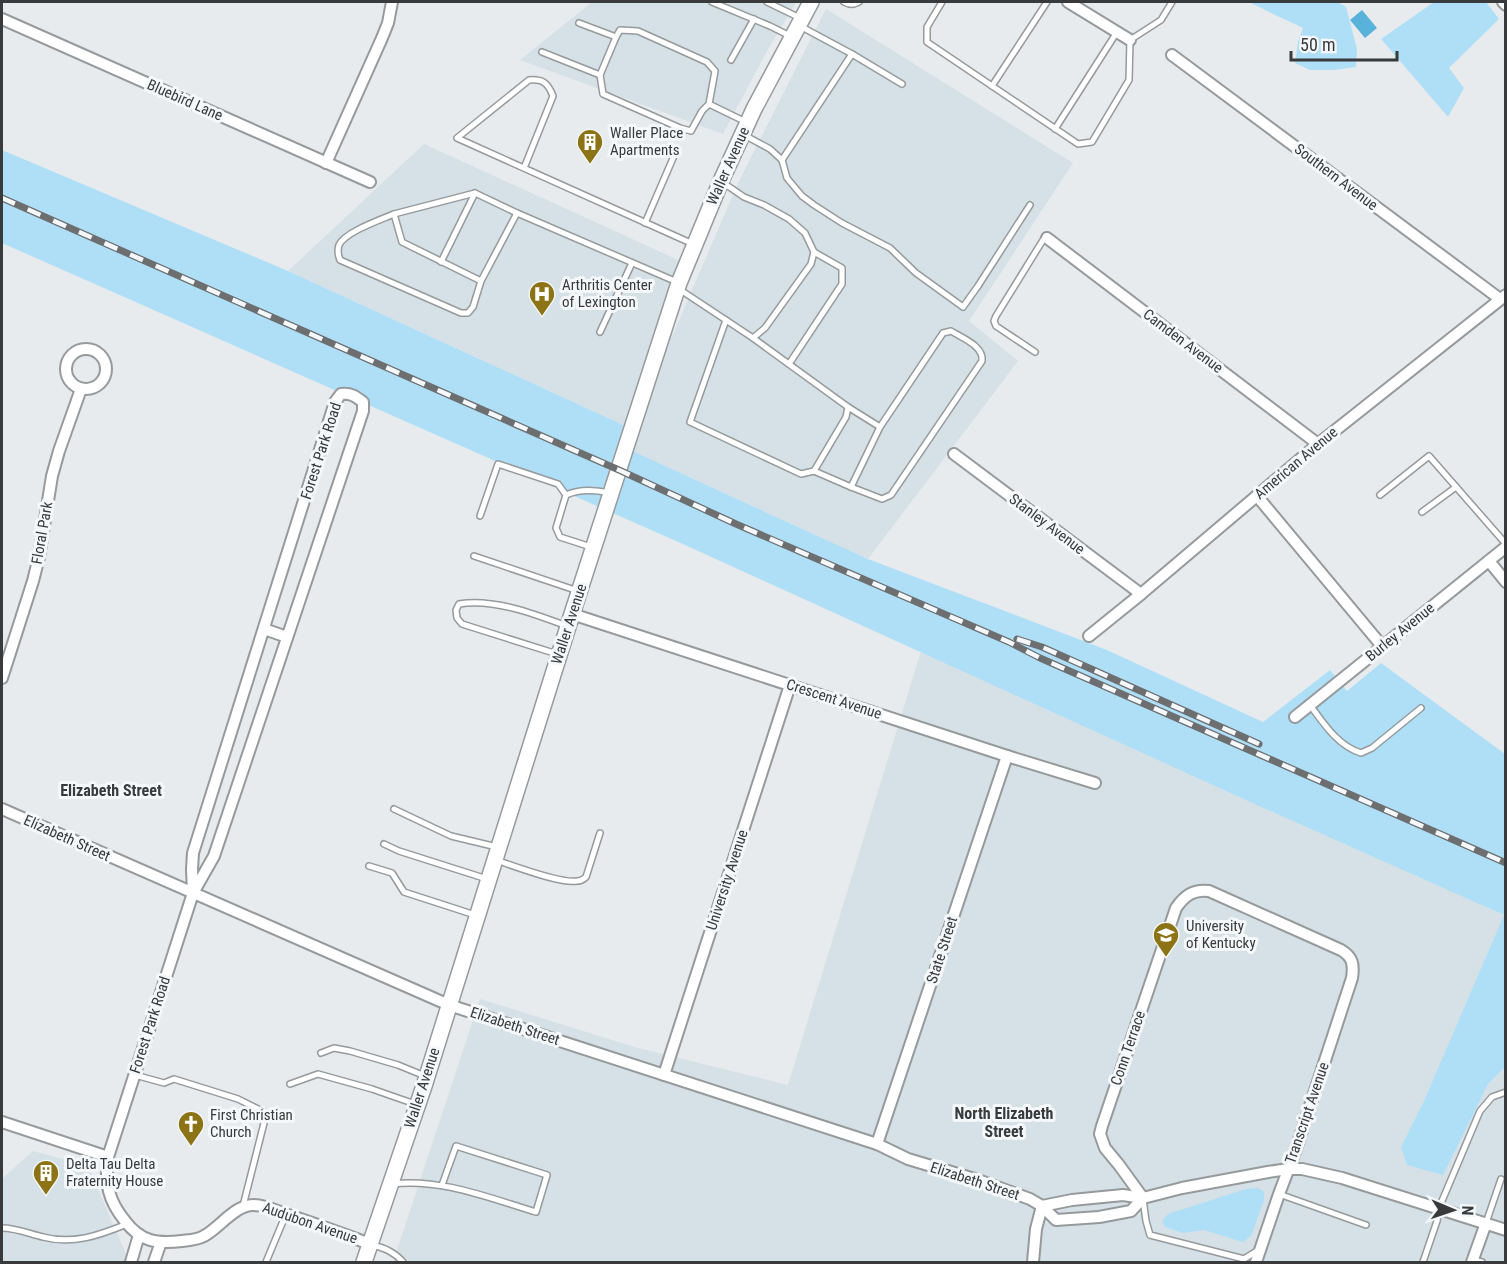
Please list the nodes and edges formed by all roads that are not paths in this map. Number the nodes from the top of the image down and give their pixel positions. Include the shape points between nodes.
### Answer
1 (392, 2) edge
2 (712, 2) edge
3 (767, 2) edge
4 (812, 2) edge
5 (844, 2) edge
6 (859, 2) edge
7 (942, 2) edge
8 (1047, 2) edge
9 (1068, 2) edge
10 (1172, 2) edge
11 (1503, 2) edge
12 (1506, 5) edge
13 (1083, 6) edge
14 (2, 19) edge
15 (754, 19) junction
16 (579, 23) dead end
17 (797, 27) junction
18 (1117, 32) junction
19 (616, 37) junction
20 (1130, 40) junction
21 (542, 52) dead end
22 (852, 54) junction
23 (1172, 55) dead end
24 (731, 60) dead end
25 (600, 75) junction
26 (902, 84) dead end
27 (992, 86) junction
28 (709, 104) junction
29 (745, 128) junction
30 (1055, 129) junction
31 (676, 149) dead end
32 (782, 160) junction
33 (326, 162) junction
34 (524, 168) junction
35 (721, 181) junction
36 (370, 182) dead end
37 (476, 193) junction
38 (1030, 205) dead end
39 (517, 213) junction
40 (394, 214) junction
41 (645, 222) junction
42 (1047, 238) joint
43 (694, 244) junction
44 (814, 252) junction
45 (441, 262) junction
46 (632, 263) junction
47 (481, 281) junction
48 (678, 286) junction
49 (1503, 297) edge
50 (726, 320) junction
51 (600, 332) dead end
52 (753, 338) junction
53 (1035, 352) dead end
54 (789, 364) junction
55 (81, 389) dead end
56 (848, 407) junction
57 (879, 428) junction
58 (1318, 444) junction
59 (954, 454) dead end
60 (814, 471) junction
61 (851, 487) junction
62 (1456, 487) junction
63 (611, 493) junction
64 (566, 495) junction
65 (1380, 495) dead end
66 (1257, 496) junction
67 (1422, 512) dead end
68 (480, 516) dead end
69 (1506, 546) edge
70 (594, 548) junction
71 (474, 556) dead end
72 (1489, 561) junction
73 (1506, 582) edge
74 (579, 592) junction
75 (1141, 594) junction
76 (570, 620) junction
77 (264, 629) junction
78 (1089, 636) dead end
79 (287, 637) junction
80 (1382, 645) junction
81 (559, 655) junction
82 (2, 678) edge
83 (790, 685) junction
84 (1310, 705) junction
85 (1421, 708) dead end
86 (1295, 717) dead end
87 (1006, 756) junction
88 (1095, 783) dead end
89 (2, 808) edge
90 (394, 809) dead end
91 (600, 832) dead end
92 (384, 844) dead end
93 (497, 854) junction
94 (369, 866) dead end
95 (489, 879) junction
96 (193, 893) junction
97 (1189, 893) joint
98 (477, 915) junction
99 (449, 1005) junction
100 (321, 1053) dead end
101 (134, 1075) junction
102 (664, 1075) junction
103 (426, 1076) junction
104 (290, 1084) dead end
105 (1506, 1092) edge
106 (417, 1105) junction
107 (2, 1122) edge
108 (877, 1144) junction
109 (108, 1157) junction
110 (1288, 1169) junction
111 (1501, 1179) dead end
112 (390, 1184) junction
113 (442, 1185) junction
114 (1279, 1194) junction
115 (1143, 1198) junction
116 (1042, 1206) junction
117 (243, 1207) junction
118 (1439, 1208) junction
119 (286, 1214) junction
120 (1486, 1223) junction
121 (127, 1224) junction
122 (1366, 1225) dead end
123 (2, 1228) edge
124 (1506, 1230) edge
125 (139, 1235) junction
126 (160, 1242) junction
127 (370, 1244) junction
128 (1262, 1249) junction
129 (1245, 1261) edge
130 (1476, 1262) edge
131 (131, 1263) edge
132 (154, 1263) edge
133 (266, 1263) edge
134 (364, 1263) edge
135 (403, 1263) edge
136 (1034, 1263) edge
137 (1256, 1263) edge
138 (1423, 1263) edge

1 - 33 street via 382,38
2 - 15 lane
3 - 17 lane
4 - 17 main road, Waller Avenue
5 - 6 lane
7 - 27 lane via 927,27 927,42
8 - 27 lane
9 - 13 street
10 - 20 lane via 1161,20
11 - 12 street
13 - 18 street
14 - 33 street, Bluebird Lane
15 - 17 lane
15 - 24 lane
16 - 19 lane
17 - 22 lane
17 - 29 main road, Waller Avenue
18 - 20 street
18 - 30 lane
19 - 25 lane
19 - 28 lane via 620,30 638,31 707,62 715,71
20 - 30 lane via 1129,80 1092,142 1078,144
21 - 25 lane
22 - 26 lane
22 - 32 lane
23 - 49 street, Southern Avenue
25 - 28 lane via 603,94 680,128 692,131
27 - 30 lane
28 - 29 lane
29 - 32 lane
29 - 35 main road, Waller Avenue
31 - 41 lane
32 - 38 lane via 787,178 802,196 890,248 916,273 963,307
33 - 36 street, Bluebird Lane
34 - 34 lane via 457,138 529,80 538,79 554,96
34 - 41 lane
35 - 43 main road, Waller Avenue
35 - 44 lane via 789,219 805,233
37 - 39 lane
37 - 40 lane
37 - 45 lane
39 - 46 lane
39 - 47 lane
40 - 45 lane via 402,242
40 - 47 lane via 351,233 339,243 340,260 461,313 468,313 473,307
41 - 43 lane
42 - 53 lane via 994,321
42 - 58 street, Camden Avenue
43 - 48 main road, Waller Avenue
44 - 52 lane via 811,264 765,328
44 - 54 lane via 842,268 842,284
45 - 47 lane
46 - 48 lane
46 - 51 lane
48 - 50 lane
48 - 63 main road, Waller Avenue
49 - 58 street, American Avenue
50 - 52 lane
50 - 60 lane via 690,422 801,474
52 - 54 lane
54 - 56 lane
55 - 82 street, Floral Park via 52,476 33,581
56 - 57 lane
56 - 60 lane
57 - 61 lane
57 - 61 lane via 943,333 951,331 979,349 982,361 891,495 882,499
58 - 66 street, American Avenue
59 - 75 street, Stanley Avenue
60 - 61 lane
62 - 65 lane via 1429,456
62 - 67 lane
62 - 69 lane
63 - 64 lane via 596,490
63 - 70 main road, Waller Avenue
64 - 68 lane via 558,484 498,464
64 - 70 lane via 556,528 560,537
66 - 75 street, American Avenue
66 - 80 street
69 - 72 street, Burley Avenue
70 - 74 main road, Waller Avenue
71 - 74 lane
72 - 73 street
72 - 80 street, Burley Avenue
74 - 76 main road, Waller Avenue
75 - 78 street, American Avenue
76 - 81 main road, Waller Avenue
76 - 81 lane via 491,603 459,604 456,610 462,624
76 - 83 street, Crescent Avenue
77 - 79 street
77 - 79 street, Forest Park Road via 336,402 341,394 350,393 363,402 363,411
77 - 96 street, Forest Park Road via 194,853
79 - 96 street, Forest Park Road via 214,856
80 - 84 street, Burley Avenue
81 - 93 main road, Waller Avenue
83 - 87 street, Crescent Avenue
83 - 102 street, University Avenue
84 - 85 lane via 1344,745 1361,753
84 - 86 street, Burley Avenue
87 - 88 street, Crescent Avenue
87 - 108 street, State Street
89 - 96 street, Elizabeth Street
90 - 93 lane
91 - 93 lane via 586,877 580,881 569,882 520,868
92 - 95 lane
93 - 95 main road, Waller Avenue
94 - 98 lane via 392,873 404,892
95 - 98 main road, Waller Avenue
96 - 99 street, Elizabeth Street
96 - 101 street, Forest Park Road
97 - 110 street, Transcript Avenue via 1209,891 1341,950 1352,962 1352,978
97 - 115 street, Conn Terrace via 1176,908 1100,1134 1105,1148
98 - 99 main road, Waller Avenue
99 - 102 street, Elizabeth Street
99 - 103 main road, Waller Avenue
100 - 103 lane via 334,1048 350,1051
101 - 109 street, Forest Park Road
101 - 117 lane via 164,1083 174,1079 238,1099 264,1112
102 - 108 street, Elizabeth Street
103 - 106 main road, Waller Avenue
104 - 106 lane via 318,1074
105 - 118 lane via 1491,1097 1480,1111
106 - 112 main road, Waller Avenue
107 - 109 street
108 - 116 street, Elizabeth Street via 908,1159 978,1180
109 - 121 street, Audubon Avenue via 108,1192
110 - 114 street, Transcript Avenue
110 - 115 street, Elizabeth Street
110 - 118 street, Elizabeth Street via 1331,1175
111 - 120 lane
112 - 113 lane
112 - 127 main road, Waller Avenue
113 - 113 lane via 536,1212 547,1175 456,1146
114 - 122 lane
114 - 128 street, Transcript Avenue
115 - 116 street, Elizabeth Street via 1123,1195
115 - 116 street, Elizabeth Street via 1131,1211 1099,1217 1056,1220
115 - 129 lane via 1150,1235
116 - 136 street
117 - 119 street, Audubon Avenue via 257,1205
117 - 126 street, Audubon Avenue via 196,1240
118 - 120 street, Elizabeth Street
118 - 138 lane
119 - 127 street, Audubon Avenue
119 - 133 lane
120 - 124 street, Elizabeth Street
120 - 130 street
121 - 123 lane via 89,1238 66,1240
121 - 125 street, Audubon Avenue
125 - 126 street, Audubon Avenue
125 - 131 street
126 - 132 street
127 - 134 main road, Waller Avenue
127 - 135 lane via 391,1251
128 - 129 lane
128 - 137 street, Transcript Avenue

